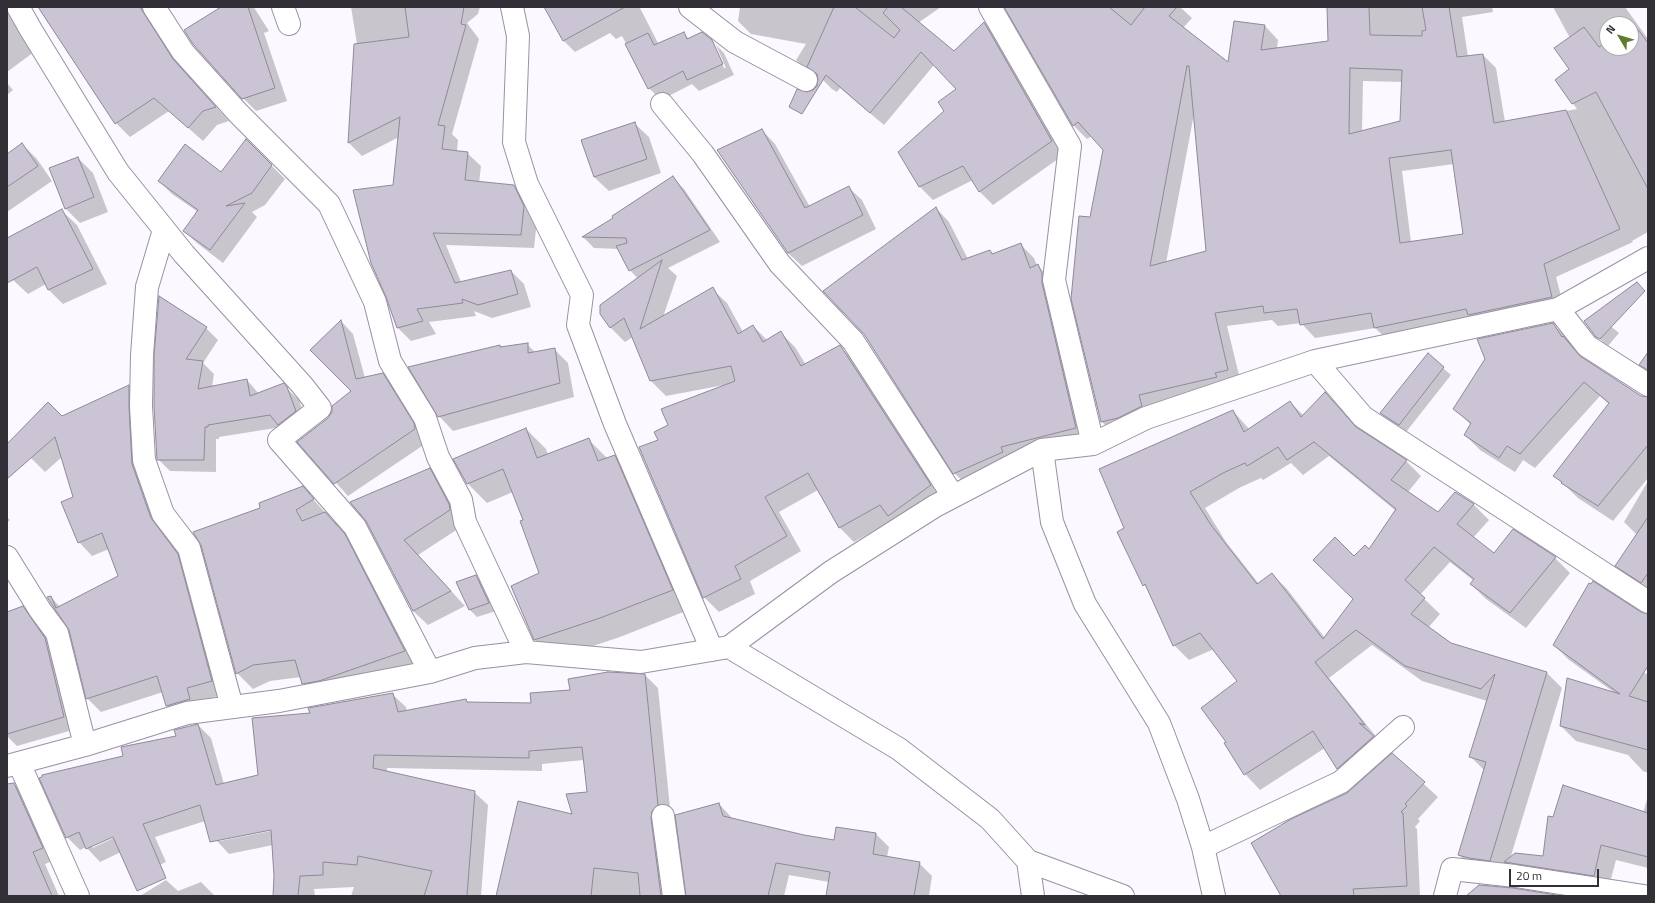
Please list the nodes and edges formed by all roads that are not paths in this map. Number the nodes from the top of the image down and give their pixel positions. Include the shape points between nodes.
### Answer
1 (18, 7) edge
2 (154, 7) edge
3 (512, 7) edge
4 (690, 7) edge
5 (990, 7) edge
6 (806, 80) dead end
7 (662, 104) dead end
8 (164, 230) junction
9 (1648, 258) edge
10 (1558, 309) junction
11 (1315, 361) junction
12 (1648, 385) edge
13 (1093, 444) junction
14 (1042, 450) junction
15 (953, 496) junction
16 (7, 557) edge
17 (1648, 602) edge
18 (721, 648) junction
19 (526, 652) junction
20 (430, 672) junction
21 (232, 707) junction
22 (1403, 727) dead end
23 (85, 745) junction
24 (13, 764) edge
25 (662, 816) dead end
26 (1203, 847) junction
27 (1028, 861) junction
28 (78, 896) edge
29 (674, 896) edge
30 (1033, 896) edge
31 (1124, 896) edge
32 (1214, 896) edge
33 (1445, 896) edge
34 (1644, 896) edge

1 - 8 street via 118,172
2 - 19 street via 183,52 239,114 330,204 376,302 390,361 425,418 438,457 461,500 465,522
3 - 18 street via 518,36 514,142 527,184 582,295 578,325 615,424
4 - 6 street via 735,42
5 - 13 street via 1070,146 1054,280
7 - 15 street via 703,154 780,264 853,341
8 - 20 street via 320,408 279,440 355,527
8 - 21 street via 147,287 141,406 144,460 163,514 189,548
9 - 10 street
10 - 11 street
10 - 12 street via 1587,346
11 - 13 street via 1146,418
11 - 17 street via 1363,417
13 - 14 street
14 - 15 street
14 - 26 street via 1052,522 1086,604 1159,723
15 - 18 street via 831,572
16 - 23 street via 57,633
18 - 19 street via 641,662
18 - 27 street via 899,749 990,819
19 - 20 street via 475,658
20 - 21 street via 279,701
21 - 23 street via 187,713
22 - 26 street via 1341,782
23 - 24 street
24 - 28 street
25 - 29 street
26 - 32 street
27 - 30 street
27 - 31 street
33 - 34 street via 1452,869

